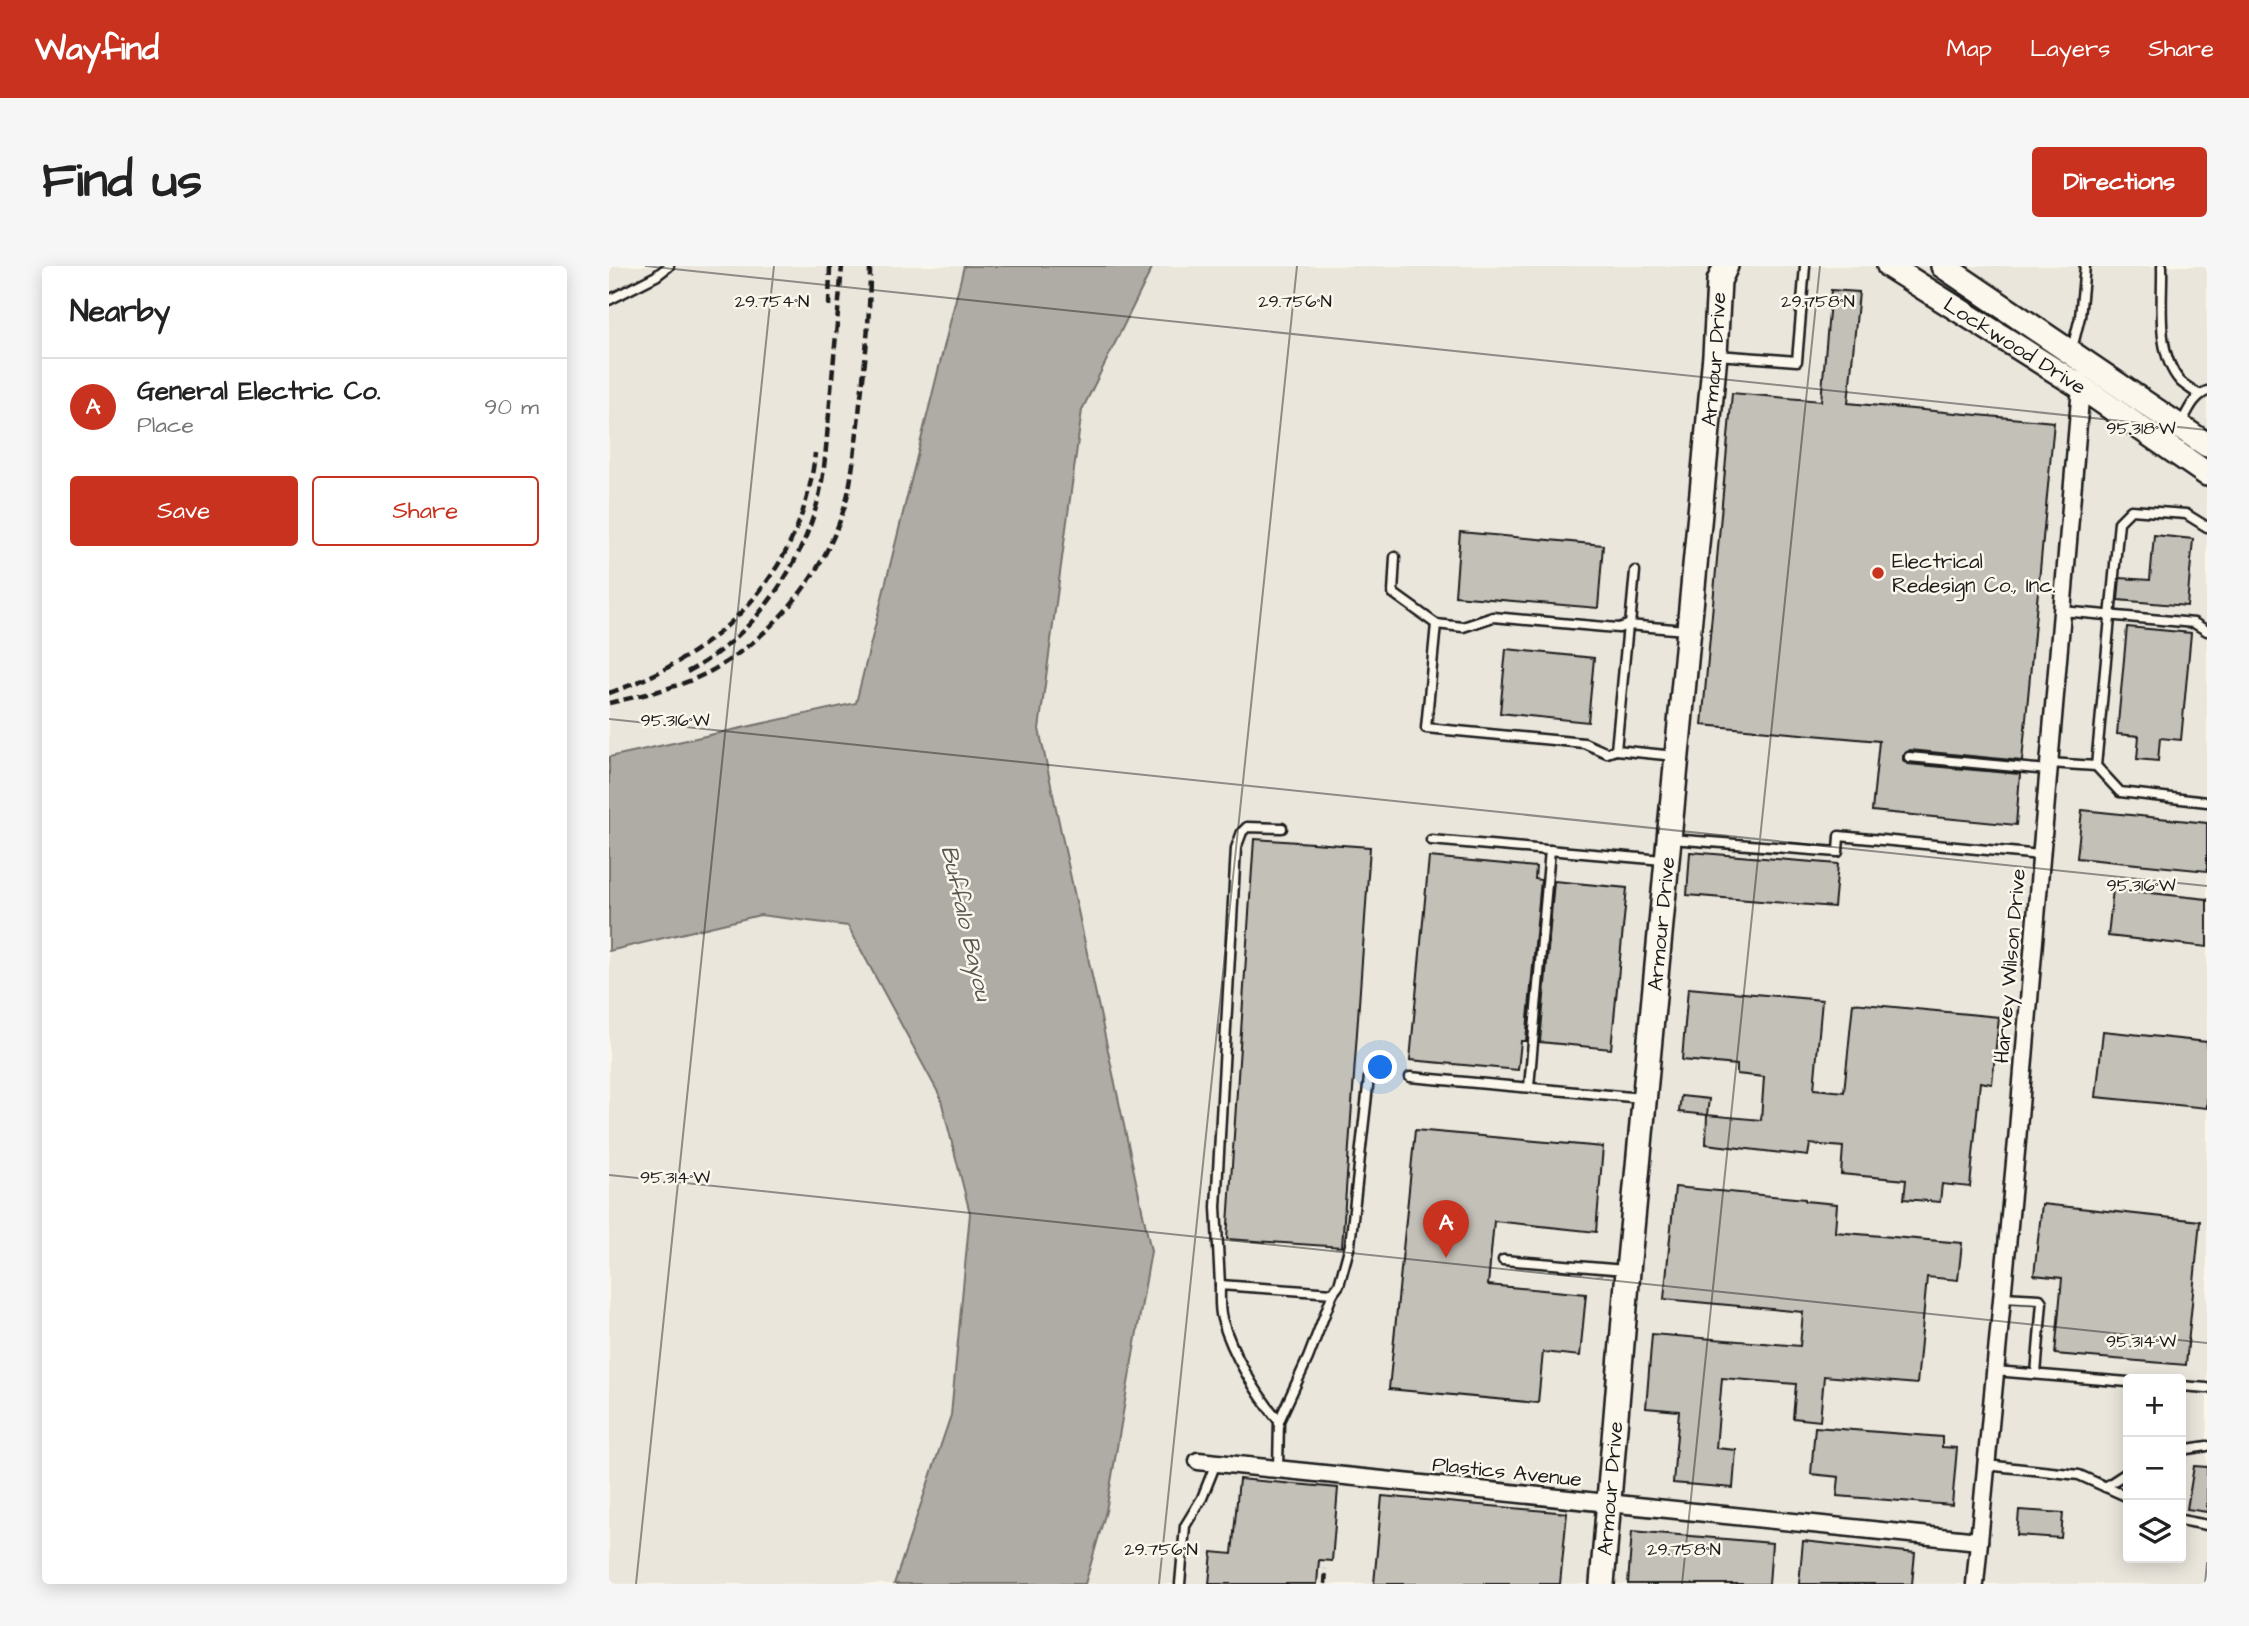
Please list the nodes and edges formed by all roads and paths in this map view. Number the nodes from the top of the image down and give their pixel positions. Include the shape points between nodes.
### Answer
1 (669, 266) edge
2 (1805, 266) edge
3 (1889, 266) edge
4 (1943, 266) edge
5 (2085, 266) edge
6 (2162, 266) edge
7 (1721, 271) edge
8 (609, 300) edge
9 (2071, 352) junction
10 (1715, 355) junction
11 (2081, 387) junction
12 (2203, 393) edge
13 (2179, 427) junction
14 (2207, 445) edge
15 (2207, 474) edge
16 (2207, 527) edge
17 (1395, 557) dead end
18 (1635, 571) dead end
19 (2062, 611) junction
20 (2110, 615) junction
21 (1436, 624) junction
22 (1629, 625) junction
23 (1688, 631) junction
24 (2207, 631) edge
25 (1616, 750) junction
26 (1676, 756) junction
27 (1909, 757) dead end
28 (2096, 766) junction
29 (2048, 767) junction
30 (2207, 802) edge
31 (1282, 828) dead end
32 (1431, 840) dead end
33 (1550, 850) junction
34 (1667, 850) junction
35 (2041, 855) junction
36 (1369, 1077) dead end
37 (1410, 1077) dead end
38 (1529, 1087) junction
39 (1645, 1098) junction
40 (1503, 1259) dead end
41 (1628, 1271) junction
42 (1220, 1285) junction
43 (1333, 1293) junction
44 (2002, 1297) junction
45 (1995, 1371) junction
46 (2036, 1374) junction
47 (2123, 1382) edge
48 (2186, 1386) edge
49 (2207, 1388) edge
50 (1279, 1421) junction
51 (2207, 1446) edge
52 (2186, 1449) edge
53 (1198, 1461) dead end
54 (1216, 1462) junction
55 (1986, 1465) junction
56 (1278, 1469) junction
57 (2123, 1475) edge
58 (2105, 1487) junction
59 (2123, 1495) edge
60 (1609, 1504) junction
61 (2186, 1521) edge
62 (2207, 1525) edge
63 (1979, 1541) junction
64 (1180, 1584) edge
65 (1602, 1584) edge
66 (1975, 1584) edge

1 - 8 lane
2 - 10 lane via 1797,361
3 - 11 street, Lockwood Drive
4 - 9 street, Lockwood Drive
5 - 9 lane
6 - 12 lane via 2162,322 2172,369 2181,382
7 - 10 street, Armour Drive
9 - 11 street, Harvey Wilson Drive
9 - 13 street, Lockwood Drive
10 - 23 street, Armour Drive
11 - 15 street, Lockwood Drive
11 - 19 street, Harvey Wilson Drive
12 - 13 lane
13 - 14 street, Lockwood Drive
16 - 20 lane via 2186,514 2131,510 2119,522
17 - 21 lane via 1393,593
18 - 22 lane
19 - 20 lane
19 - 29 street, Harvey Wilson Drive
20 - 24 lane via 2194,623
20 - 28 lane
21 - 22 lane via 1463,627 1493,617 1619,628
21 - 25 lane via 1426,728 1584,743 1607,753
22 - 23 lane
22 - 25 lane
23 - 26 street, Armour Drive
25 - 26 lane
26 - 34 street, Armour Drive
27 - 29 lane
28 - 29 lane
28 - 30 lane via 2120,792
29 - 35 street, Harvey Wilson Drive
31 - 42 lane via 1247,827 1236,848 1216,1207
32 - 33 lane
33 - 34 lane
33 - 38 lane
34 - 35 lane via 1838,852 1839,836
34 - 39 street, Armour Drive
35 - 44 street, Harvey Wilson Drive
36 - 43 lane via 1350,1245
37 - 38 lane
38 - 39 lane
39 - 41 street, Armour Drive
40 - 41 lane
41 - 60 street, Armour Drive
42 - 43 lane
42 - 50 lane via 1221,1317 1261,1399
43 - 50 lane
44 - 45 street, Harvey Wilson Drive
44 - 46 lane via 2042,1302
45 - 46 lane
45 - 55 street, Harvey Wilson Drive
46 - 47 lane
48 - 49 lane
50 - 56 lane
51 - 52 lane
53 - 54 street, Plastics Avenue
54 - 56 street, Plastics Avenue
54 - 64 lane via 1185,1526
55 - 58 lane via 2079,1475
55 - 63 street, Harvey Wilson Drive
56 - 60 street, Plastics Avenue
57 - 58 lane
58 - 59 lane
60 - 63 street, Plastics Avenue
60 - 65 street, Armour Drive
61 - 62 lane
63 - 66 street, Harvey Wilson Drive

